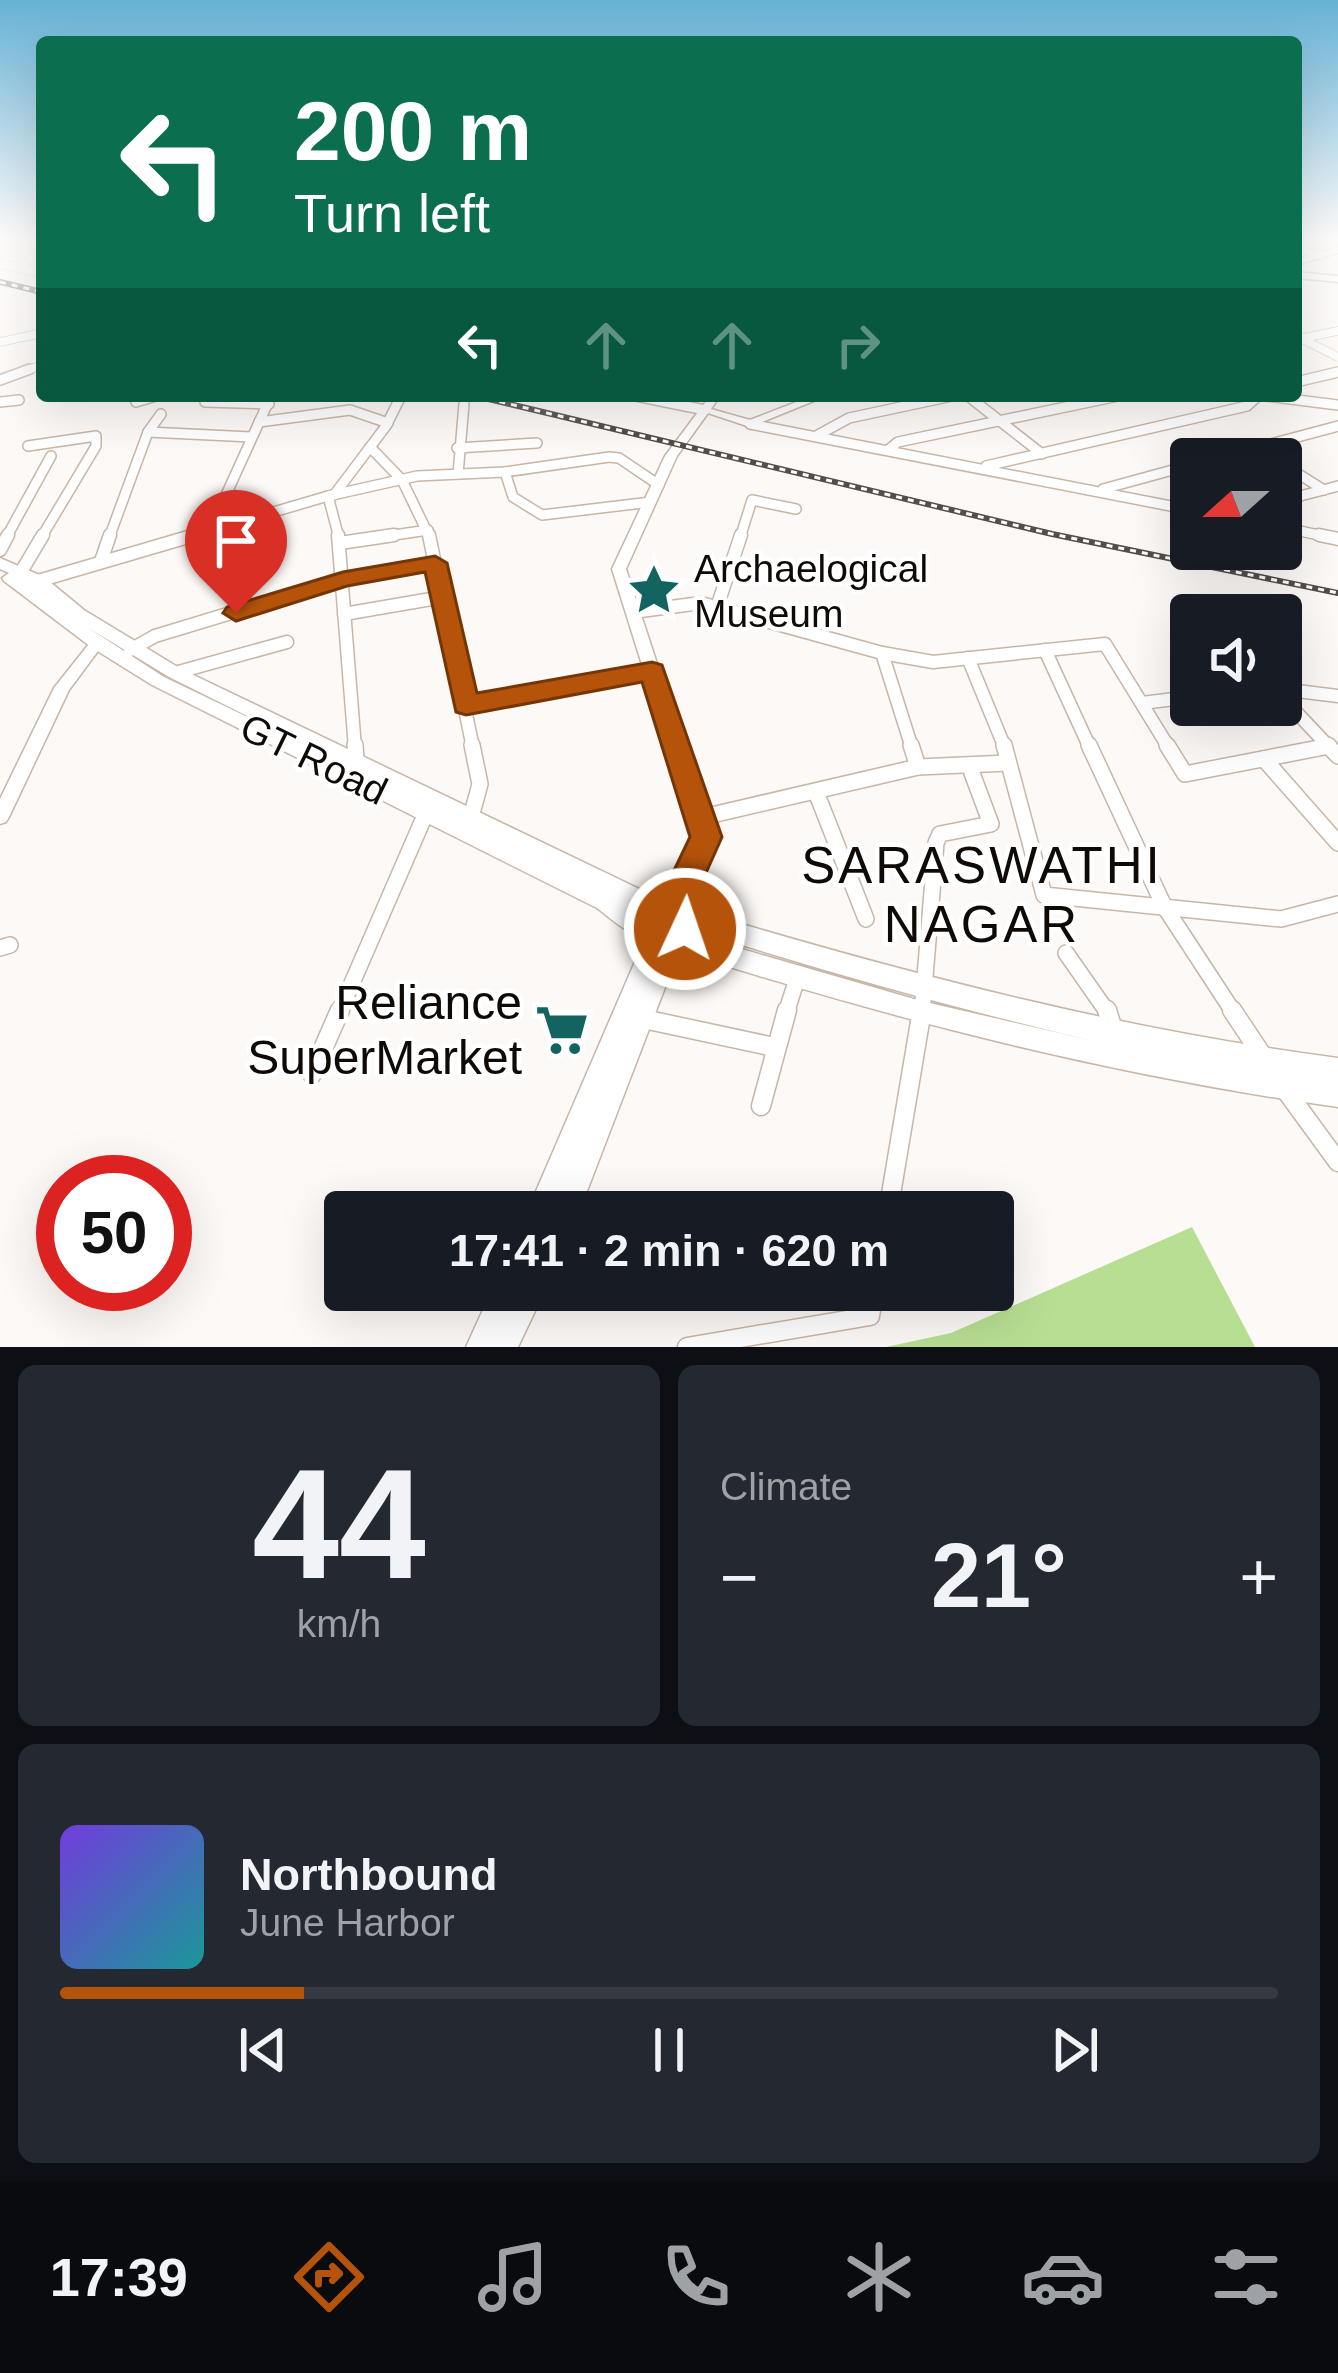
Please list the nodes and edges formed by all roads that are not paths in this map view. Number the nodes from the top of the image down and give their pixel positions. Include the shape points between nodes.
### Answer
1 (1338, 331) edge
2 (36, 334) edge
3 (1302, 337) edge
4 (1302, 340) edge
5 (0, 342) edge
6 (1338, 357) edge
7 (36, 365) edge
8 (1338, 372) edge
9 (18, 377) junction
10 (36, 377) edge
11 (0, 380) edge
12 (1302, 381) edge
13 (1302, 401) edge
14 (269, 402) edge
15 (343, 402) edge
16 (398, 402) edge
17 (681, 402) edge
18 (715, 402) edge
19 (806, 402) edge
20 (924, 402) edge
21 (976, 402) edge
22 (1091, 402) edge
23 (1253, 402) edge
24 (464, 404) dead end
25 (1338, 405) edge
26 (336, 410) junction
27 (708, 411) junction
28 (161, 414) dead end
29 (260, 422) junction
30 (1001, 422) junction
31 (388, 423) junction
32 (750, 424) junction
33 (1338, 426) edge
34 (148, 432) junction
35 (817, 436) junction
36 (251, 437) junction
37 (1294, 438) edge
38 (537, 443) dead end
39 (28, 446) dead end
40 (370, 447) junction
41 (458, 448) junction
42 (475, 449) junction
43 (888, 450) junction
44 (1042, 454) junction
45 (51, 456) dead end
46 (979, 468) junction
47 (505, 472) junction
48 (1170, 472) edge
49 (482, 473) junction
50 (458, 474) junction
51 (1302, 476) edge
52 (663, 478) junction
53 (402, 480) junction
54 (1338, 486) edge
55 (1324, 490) junction
56 (1096, 491) junction
57 (331, 496) junction
58 (1302, 496) edge
59 (651, 502) junction
60 (1170, 506) edge
61 (796, 509) dead end
62 (222, 526) junction
63 (428, 530) junction
64 (1302, 531) edge
65 (1338, 538) edge
66 (340, 543) junction
67 (0, 550) edge
68 (100, 561) junction
69 (435, 563) junction
70 (9, 573) edge
71 (343, 579) junction
72 (443, 597) junction
73 (717, 608) junction
74 (633, 612) junction
75 (344, 614) junction
76 (287, 641) dead end
77 (97, 643) junction
78 (130, 650) junction
79 (1045, 650) junction
80 (882, 653) junction
81 (968, 658) junction
82 (652, 671) junction
83 (175, 673) junction
84 (1302, 694) edge
85 (1338, 696) edge
86 (1170, 700) edge
87 (1142, 703) junction
88 (466, 705) junction
89 (1302, 716) edge
90 (1333, 751) edge
91 (1264, 759) junction
92 (356, 760) junction
93 (1009, 763) junction
94 (969, 765) junction
95 (918, 766) junction
96 (816, 792) junction
97 (429, 806) junction
98 (0, 817) edge
99 (471, 817) junction
100 (699, 818) junction
101 (1338, 843) edge
102 (1337, 905) edge
103 (1164, 906) junction
104 (866, 919) dead end
105 (664, 926) junction
106 (1066, 953) dead end
107 (797, 979) junction
108 (923, 1002) junction
109 (633, 1017) junction
110 (1114, 1034) junction
111 (773, 1047) junction
112 (1267, 1063) junction
113 (1338, 1071) edge
114 (312, 1074) dead end
115 (1284, 1088) junction
116 (1338, 1094) edge
117 (761, 1106) dead end
118 (1338, 1162) edge
119 (551, 1191) edge
120 (572, 1191) edge
121 (892, 1191) edge
122 (498, 1311) edge
123 (520, 1311) edge
124 (871, 1311) edge
125 (482, 1347) edge
126 (502, 1347) edge
127 (687, 1347) edge

1 - 3 street
2 - 5 street
4 - 6 street
7 - 9 street
8 - 12 street
9 - 10 street
9 - 11 street
13 - 25 street
14 - 29 street
15 - 26 street
16 - 31 street
17 - 27 street
18 - 27 street
19 - 32 street
20 - 35 street via 849,418
21 - 30 street
22 - 30 street
23 - 44 street
24 - 41 street
26 - 29 street
26 - 31 street
27 - 32 street
27 - 52 street
28 - 34 street
29 - 36 street
30 - 43 street
30 - 44 street
31 - 40 street
32 - 35 street
33 - 37 street
34 - 36 street
34 - 68 street
35 - 43 street
36 - 62 street via 221,506
38 - 42 street
39 - 70 street via 96,436
40 - 53 street
40 - 57 street
41 - 42 street
41 - 50 street
42 - 49 street
43 - 46 street
44 - 46 street
45 - 67 street
46 - 56 street
47 - 49 street
47 - 52 street via 615,458
47 - 59 street via 513,497 542,514
48 - 56 street
49 - 50 street
50 - 53 street
51 - 55 street
52 - 59 street
53 - 57 street
53 - 63 street
54 - 55 street
55 - 58 street
56 - 60 street
57 - 62 street
57 - 66 street
59 - 74 street via 620,569
61 - 73 street via 752,500
62 - 68 street
63 - 66 street
63 - 69 street
64 - 65 street
66 - 71 street
68 - 70 street
69 - 71 street
69 - 72 street
70 - 77 main road, GT Road
70 - 78 main road
71 - 75 street
71 - 78 street
72 - 75 street
72 - 88 street
73 - 74 street
73 - 80 street
74 - 82 street
75 - 92 street
76 - 83 street
77 - 97 main road, GT Road via 158,681
77 - 98 street via 62,688
78 - 83 main road
79 - 81 street
79 - 87 street via 1105,644
79 - 103 street
80 - 81 street via 933,662
80 - 95 street
81 - 93 street
82 - 88 street
82 - 100 street
83 - 92 main road
84 - 85 street
86 - 87 street
87 - 91 street via 1185,773
88 - 99 street via 480,784
89 - 90 street
90 - 91 street
91 - 101 street
92 - 97 main road
93 - 94 street
93 - 103 street via 1044,895
94 - 95 street
94 - 108 street via 992,824 940,834 936,843
95 - 96 street
96 - 100 street
96 - 104 street
97 - 99 main road
97 - 105 main road, GT Road
97 - 114 street
99 - 105 main road
100 - 105 street via 706,837
102 - 103 street via 1281,919
103 - 112 street
105 - 107 main road, GT Road
105 - 108 main road
105 - 109 main road
106 - 110 street via 1106,1005
107 - 108 main road, GT Road
107 - 111 street
108 - 110 main road
108 - 115 main road, GT Road
108 - 121 street
109 - 111 street
109 - 119 main road
109 - 120 main road
110 - 112 main road
111 - 117 street
112 - 113 main road
115 - 116 main road, GT Road
115 - 118 street
122 - 125 main road
123 - 126 main road
124 - 127 street

